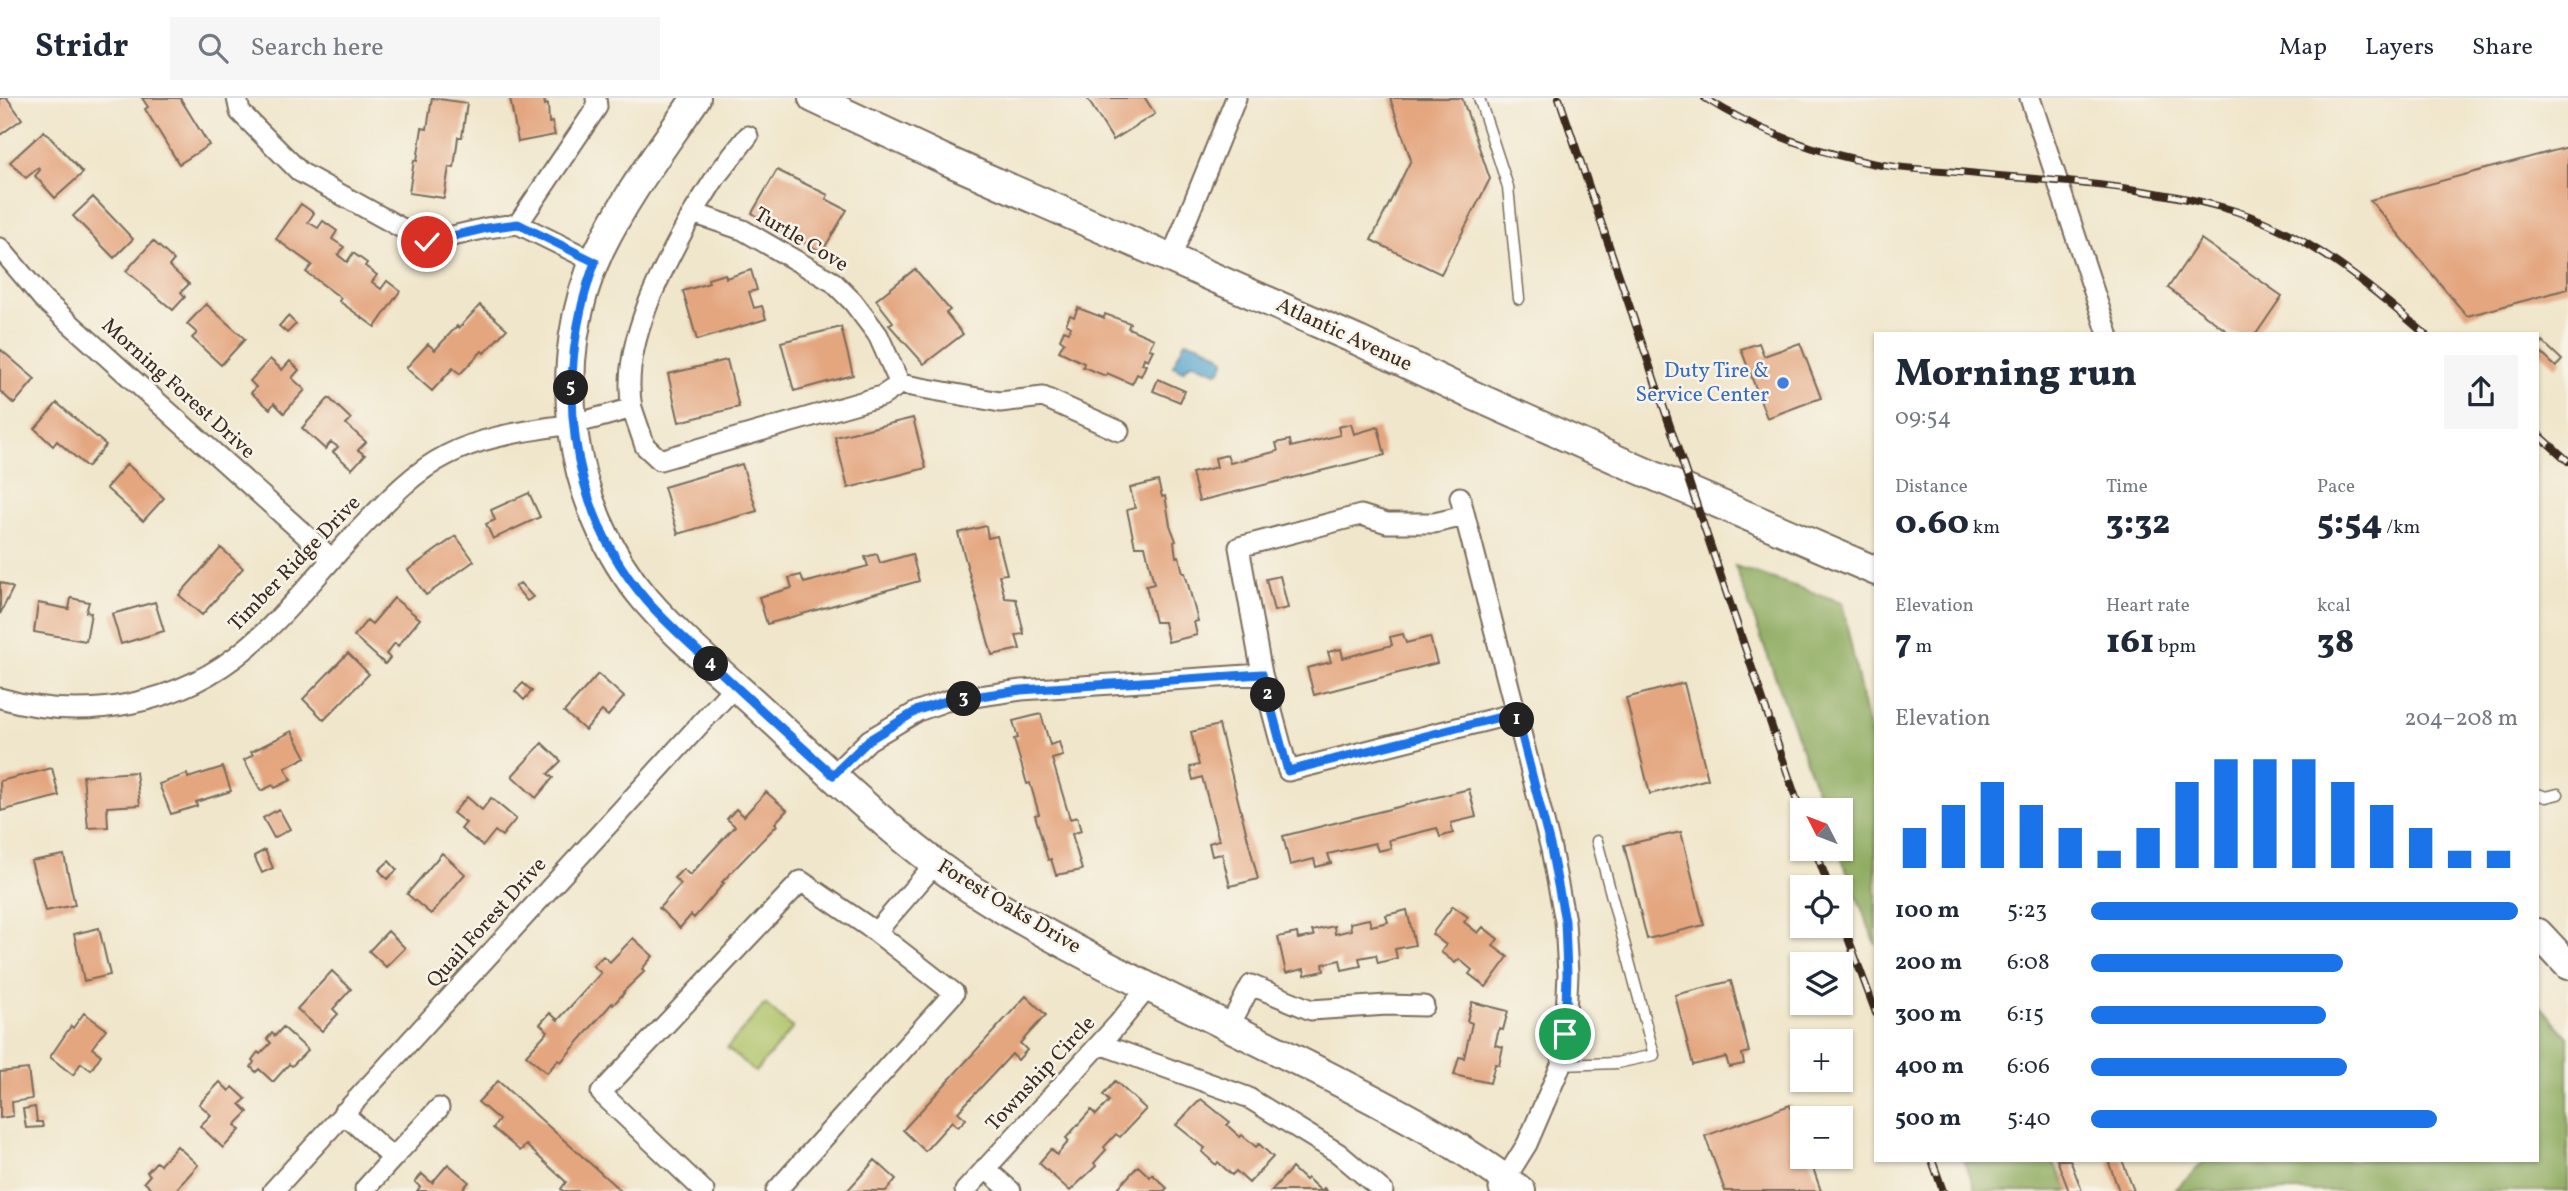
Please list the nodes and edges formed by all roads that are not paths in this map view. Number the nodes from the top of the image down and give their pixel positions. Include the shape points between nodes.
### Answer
1 (237, 98) edge
2 (596, 98) edge
3 (696, 98) edge
4 (813, 98) edge
5 (1236, 98) edge
6 (1479, 98) edge
7 (2030, 98) edge
8 (748, 136) dead end
9 (693, 212) junction
10 (518, 224) junction
11 (0, 248) edge
12 (1171, 258) junction
13 (595, 262) junction
14 (1519, 299) dead end
15 (2107, 332) edge
16 (900, 384) junction
17 (632, 408) junction
18 (572, 424) junction
19 (1119, 431) dead end
20 (332, 559) junction
21 (1874, 570) edge
22 (1262, 674) junction
23 (736, 686) junction
24 (0, 698) edge
25 (1516, 713) junction
26 (833, 775) junction
27 (2539, 794) edge
28 (2558, 794) dead end
29 (1597, 841) dead end
30 (935, 864) junction
31 (876, 932) junction
32 (2539, 934) edge
33 (2568, 965) edge
34 (1149, 986) junction
35 (1424, 1006) dead end
36 (1229, 1027) junction
37 (1100, 1044) junction
38 (1561, 1065) junction
39 (439, 1108) dead end
40 (343, 1113) junction
41 (393, 1158) junction
42 (985, 1168) junction
43 (1508, 1187) edge
44 (365, 1189) edge
45 (273, 1191) edge
46 (704, 1191) edge
47 (776, 1191) edge
48 (965, 1191) edge
49 (1011, 1191) edge
50 (1383, 1191) edge

1 - 10 street via 240,112 300,172 427,242
2 - 10 street via 597,107
3 - 13 street, Forest Oaks Drive via 635,188
4 - 12 street, Atlantic Avenue
5 - 12 street
6 - 14 lane via 1508,187
7 - 15 street
8 - 9 street
9 - 16 street, Turtle Cove via 743,230 832,282 878,335
9 - 17 street via 663,266 637,337 628,388
10 - 13 street
11 - 20 street, Morning Forest Drive via 43,299
12 - 21 street, Atlantic Avenue via 1601,453
13 - 18 street, Forest Oaks Drive via 573,349
16 - 17 street via 882,396 660,460 645,446
16 - 19 street via 1000,402 1043,397
17 - 18 street
18 - 20 street, Timber Ridge Drive via 521,430 447,455 410,480
18 - 23 street, Forest Oaks Drive via 592,506 616,558 647,601
20 - 24 street, Timber Ridge Drive via 249,647 179,689 114,707 59,710
22 - 25 street via 1288,771
22 - 25 street via 1239,547 1361,515 1387,523 1434,523 1462,507
22 - 26 street via 1021,690 946,701 918,710 869,740
23 - 26 street, Forest Oaks Drive
23 - 40 street, Quail Forest Drive
25 - 38 street via 1565,921 1567,986
26 - 30 street, Forest Oaks Drive
27 - 28 lane
29 - 38 lane via 1654,1055 1617,1063
30 - 31 street
30 - 34 street, Forest Oaks Drive via 1009,912
31 - 46 street via 801,881 601,1093
31 - 47 street via 954,993
32 - 33 street
34 - 36 street, Forest Oaks Drive
34 - 37 street, Township Circle
35 - 36 street via 1311,1010 1251,985
36 - 43 street, Forest Oaks Drive via 1469,1152
37 - 42 street, Township Circle
37 - 50 street via 1247,1097 1338,1153
38 - 43 street
39 - 41 street
40 - 41 street
40 - 45 street, Quail Forest Drive
41 - 44 street
42 - 48 street, Township Circle
42 - 49 street

